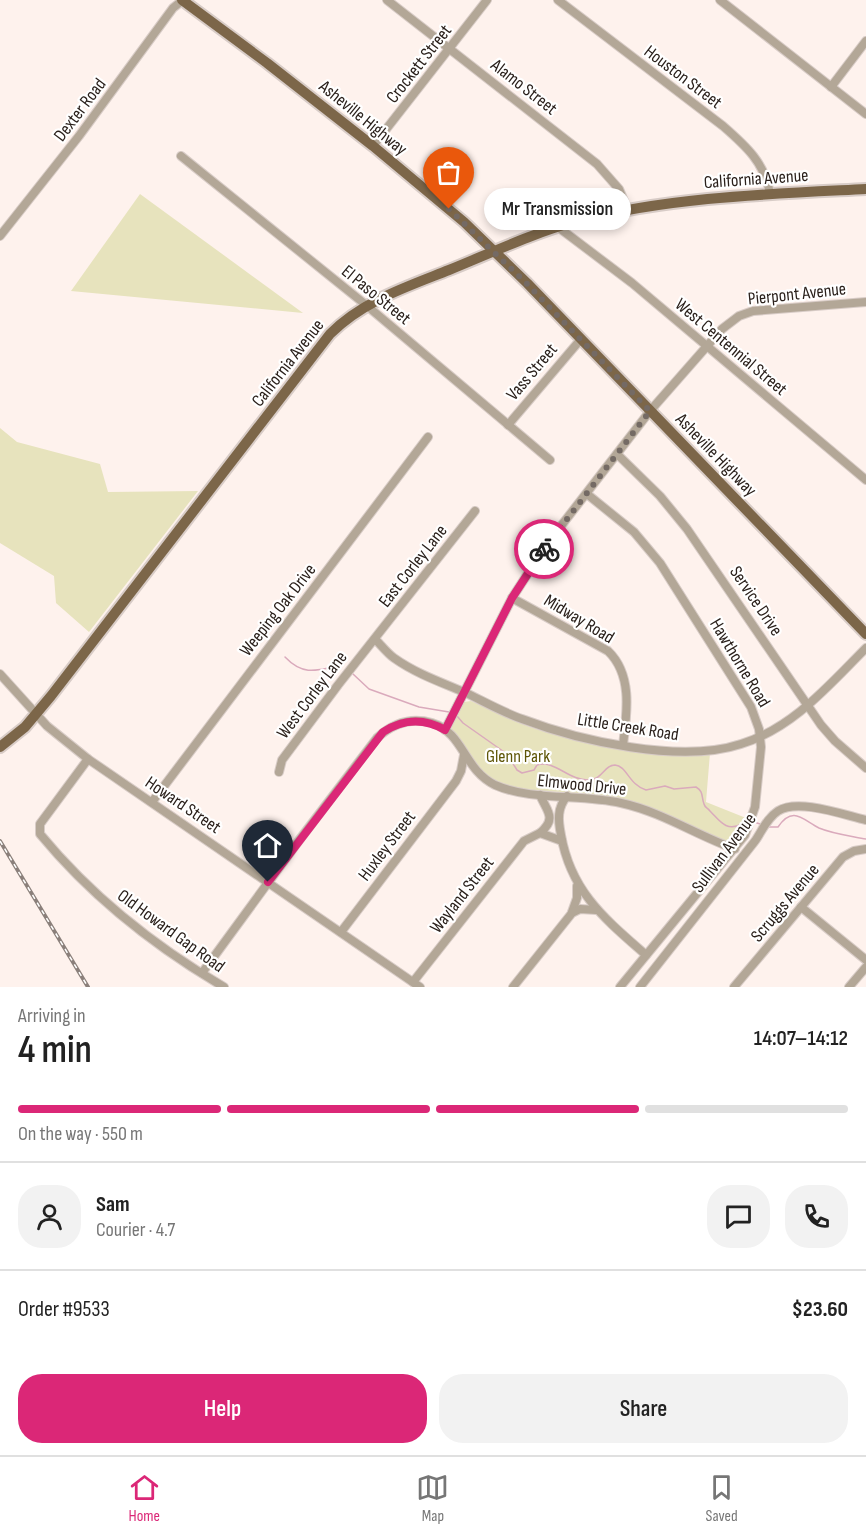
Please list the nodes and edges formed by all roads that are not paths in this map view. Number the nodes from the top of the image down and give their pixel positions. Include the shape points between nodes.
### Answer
1 (182, 0) edge
2 (387, 0) edge
3 (488, 0) edge
4 (558, 0) edge
5 (720, 0) edge
6 (866, 41) edge
7 (450, 49) junction
8 (831, 87) junction
9 (866, 114) edge
10 (373, 146) junction
11 (181, 156) dead end
12 (866, 189) edge
13 (770, 194) junction
14 (628, 211) junction
15 (580, 220) junction
16 (558, 227) junction
17 (0, 236) edge
18 (574, 239) junction
19 (495, 252) junction
20 (866, 302) edge
21 (366, 305) junction
22 (581, 339) junction
23 (708, 346) junction
24 (650, 411) junction
25 (508, 425) junction
26 (428, 437) dead end
27 (617, 454) junction
28 (550, 460) dead end
29 (866, 480) edge
30 (587, 494) junction
31 (475, 511) dead end
32 (512, 598) junction
33 (866, 634) edge
34 (375, 639) junction
35 (866, 648) edge
36 (0, 674) edge
37 (464, 693) junction
38 (808, 706) junction
39 (36, 715) junction
40 (445, 730) junction
41 (761, 737) junction
42 (623, 745) junction
43 (0, 747) edge
44 (464, 755) junction
45 (88, 759) junction
46 (866, 768) edge
47 (279, 772) dead end
48 (480, 774) junction
49 (458, 778) junction
50 (540, 795) junction
51 (567, 796) junction
52 (152, 802) junction
53 (866, 820) edge
54 (540, 833) junction
55 (562, 841) junction
56 (735, 849) junction
57 (866, 849) edge
58 (268, 882) junction
59 (577, 882) junction
60 (801, 907) junction
61 (596, 910) junction
62 (572, 913) junction
63 (341, 932) junction
64 (646, 956) junction
65 (866, 960) edge
66 (866, 967) edge
67 (202, 974) junction
68 (417, 985) edge
69 (224, 987) edge
70 (513, 987) edge
71 (620, 987) edge
72 (640, 987) edge
73 (734, 987) edge
74 (849, 987) edge

1 - 10 main road, Asheville Highway
1 - 17 street, Dexter Road
2 - 7 street, Alamo Street
3 - 7 street, Crockett Street
4 - 13 street, Houston Street via 747,147 763,168
5 - 8 street
6 - 8 street
7 - 10 street, Crockett Street
7 - 14 street, Alamo Street via 597,164 619,189
8 - 9 street
10 - 19 main road, Asheville Highway
11 - 21 street, El Paso Street
12 - 13 main road, California Avenue
13 - 14 main road, California Avenue
14 - 15 main road, California Avenue
15 - 16 main road, California Avenue
15 - 18 street
16 - 18 street, West Centennial Street
16 - 19 main road, California Avenue
18 - 23 street, West Centennial Street
19 - 21 main road, California Avenue
19 - 22 main road, Asheville Highway
20 - 23 street, Pierpont Avenue via 746,313 732,320
21 - 25 street, El Paso Street
21 - 39 main road, California Avenue via 341,323 323,343
22 - 24 main road, Asheville Highway
22 - 25 street, Vass Street
23 - 24 street, Pierpont Avenue
23 - 29 street, West Centennial Street
24 - 27 street, Pierpont Avenue
24 - 33 main road, Asheville Highway
25 - 28 street, El Paso Street
26 - 52 street, Weeping Oak Drive
27 - 30 street, Pierpont Avenue
27 - 38 street, Service Drive via 687,529
30 - 32 street, Pierpont Avenue
30 - 41 street, Hawthorne Road via 634,532 660,563 744,693
31 - 34 street, East Corley Lane
32 - 37 street, Pierpont Avenue
32 - 42 street, Midway Road via 608,651 620,665 626,682
34 - 37 street, Little Creek Road via 394,658
34 - 47 street, West Corley Lane via 282,760
35 - 38 street, Little Creek Road
36 - 39 street, Howard Street
37 - 40 street, Pierpont Avenue
37 - 42 street, Little Creek Road via 538,725
38 - 41 street, Little Creek Road
38 - 46 street, Service Drive via 828,734
39 - 43 main road, California Avenue
39 - 45 street, Howard Street
40 - 44 street, Elmwood Drive via 455,738
40 - 58 street via 414,721 383,732
41 - 42 street, Little Creek Road via 705,751
41 - 56 street, Hawthorne Road via 753,817
44 - 48 street, Elmwood Drive
44 - 49 street, Huxley Street
45 - 52 street, Howard Street
45 - 67 street, Old Howard Gap Road via 40,824 40,834 119,915
48 - 49 street
48 - 50 street, Elmwood Drive via 506,789
49 - 63 street, Huxley Street
50 - 51 street, Elmwood Drive
50 - 54 street via 550,815
51 - 55 street via 558,812
51 - 56 street, Elmwood Drive via 640,808
52 - 58 street, Howard Street
53 - 72 street, Sullivan Avenue via 795,806 777,811
54 - 55 street
54 - 68 street, Wayland Street via 524,840
55 - 59 street
56 - 64 street, Hawthorne Road
57 - 60 street, Scruggs Avenue via 843,857
58 - 63 street, Howard Street
58 - 67 street
59 - 61 street
59 - 62 street
60 - 65 street
60 - 73 street, Scruggs Avenue
61 - 62 street
61 - 64 street
62 - 70 street
63 - 68 street, Howard Street
64 - 71 street, Hawthorne Road
66 - 74 street
67 - 69 street, Old Howard Gap Road

